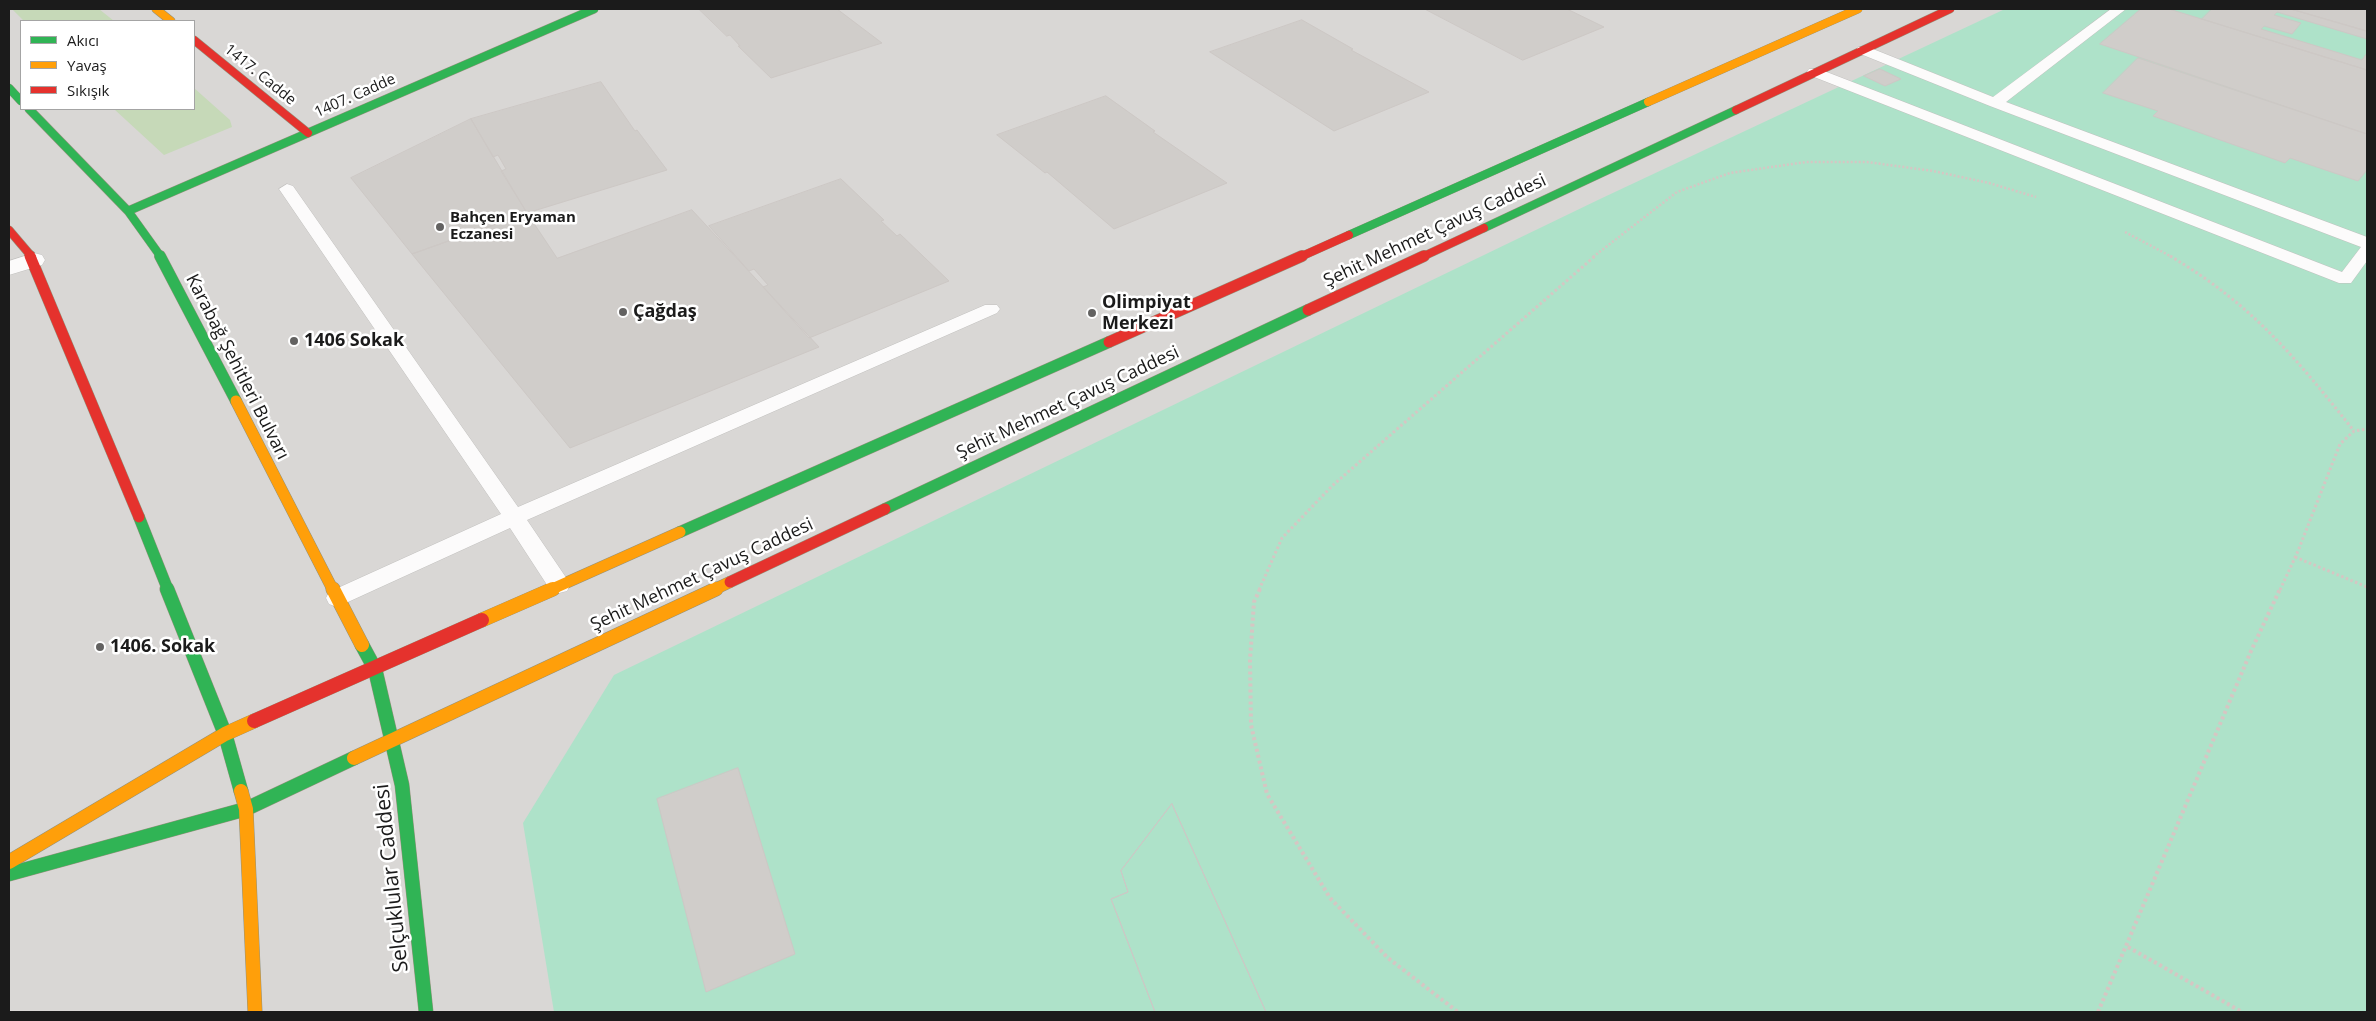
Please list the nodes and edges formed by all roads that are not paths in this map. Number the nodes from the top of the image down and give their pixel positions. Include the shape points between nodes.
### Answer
1 (156, 9) edge
2 (594, 9) edge
3 (1858, 9) edge
4 (1950, 9) edge
5 (2119, 9) edge
6 (170, 20) edge
7 (195, 41) edge
8 (1863, 50) junction
9 (1814, 72) junction
10 (9, 88) edge
11 (20, 100) edge
12 (1995, 103) junction
13 (30, 110) edge
14 (308, 133) junction
15 (287, 190) dead end
16 (128, 211) junction
17 (9, 230) edge
18 (2367, 243) edge
19 (2367, 250) edge
20 (34, 260) junction
21 (9, 268) edge
22 (991, 309) dead end
23 (514, 516) junction
24 (559, 585) junction
25 (337, 598) junction
26 (375, 669) junction
27 (225, 734) junction
28 (392, 740) junction
29 (246, 808) junction
30 (9, 862) edge
31 (9, 874) edge
32 (255, 1012) edge
33 (426, 1012) edge

1 - 6 main road
2 - 14 main road, 1407. Cadde
3 - 24 main road, Şehit Mehmet Çavuş Caddesi
4 - 8 main road, Şehit Mehmet Çavuş Caddesi
5 - 12 lane
7 - 14 main road, 1417. Cadde
8 - 9 main road, Şehit Mehmet Çavuş Caddesi
8 - 12 lane
9 - 19 lane via 2345,279
9 - 28 main road, Şehit Mehmet Çavuş Caddesi
10 - 11 main road
12 - 18 lane
13 - 16 main road, Karabağ Şehitleri Bulvarı
14 - 16 main road, 1407. Cadde
15 - 23 lane
16 - 25 main road, Karabağ Şehitleri Bulvarı via 160,255
17 - 20 main road
20 - 21 street
20 - 27 main road
22 - 23 lane
23 - 24 lane
23 - 25 lane
24 - 26 main road, Şehit Mehmet Çavuş Caddesi
25 - 26 main road, Karabağ Şehitleri Bulvarı
26 - 27 main road, Şehit Mehmet Çavuş Caddesi
26 - 28 main road, Selçuklular Caddesi
27 - 29 main road
27 - 30 main road
28 - 29 main road, Şehit Mehmet Çavuş Caddesi
28 - 33 main road, Selçuklular Caddesi via 402,785
29 - 31 main road
29 - 32 main road

